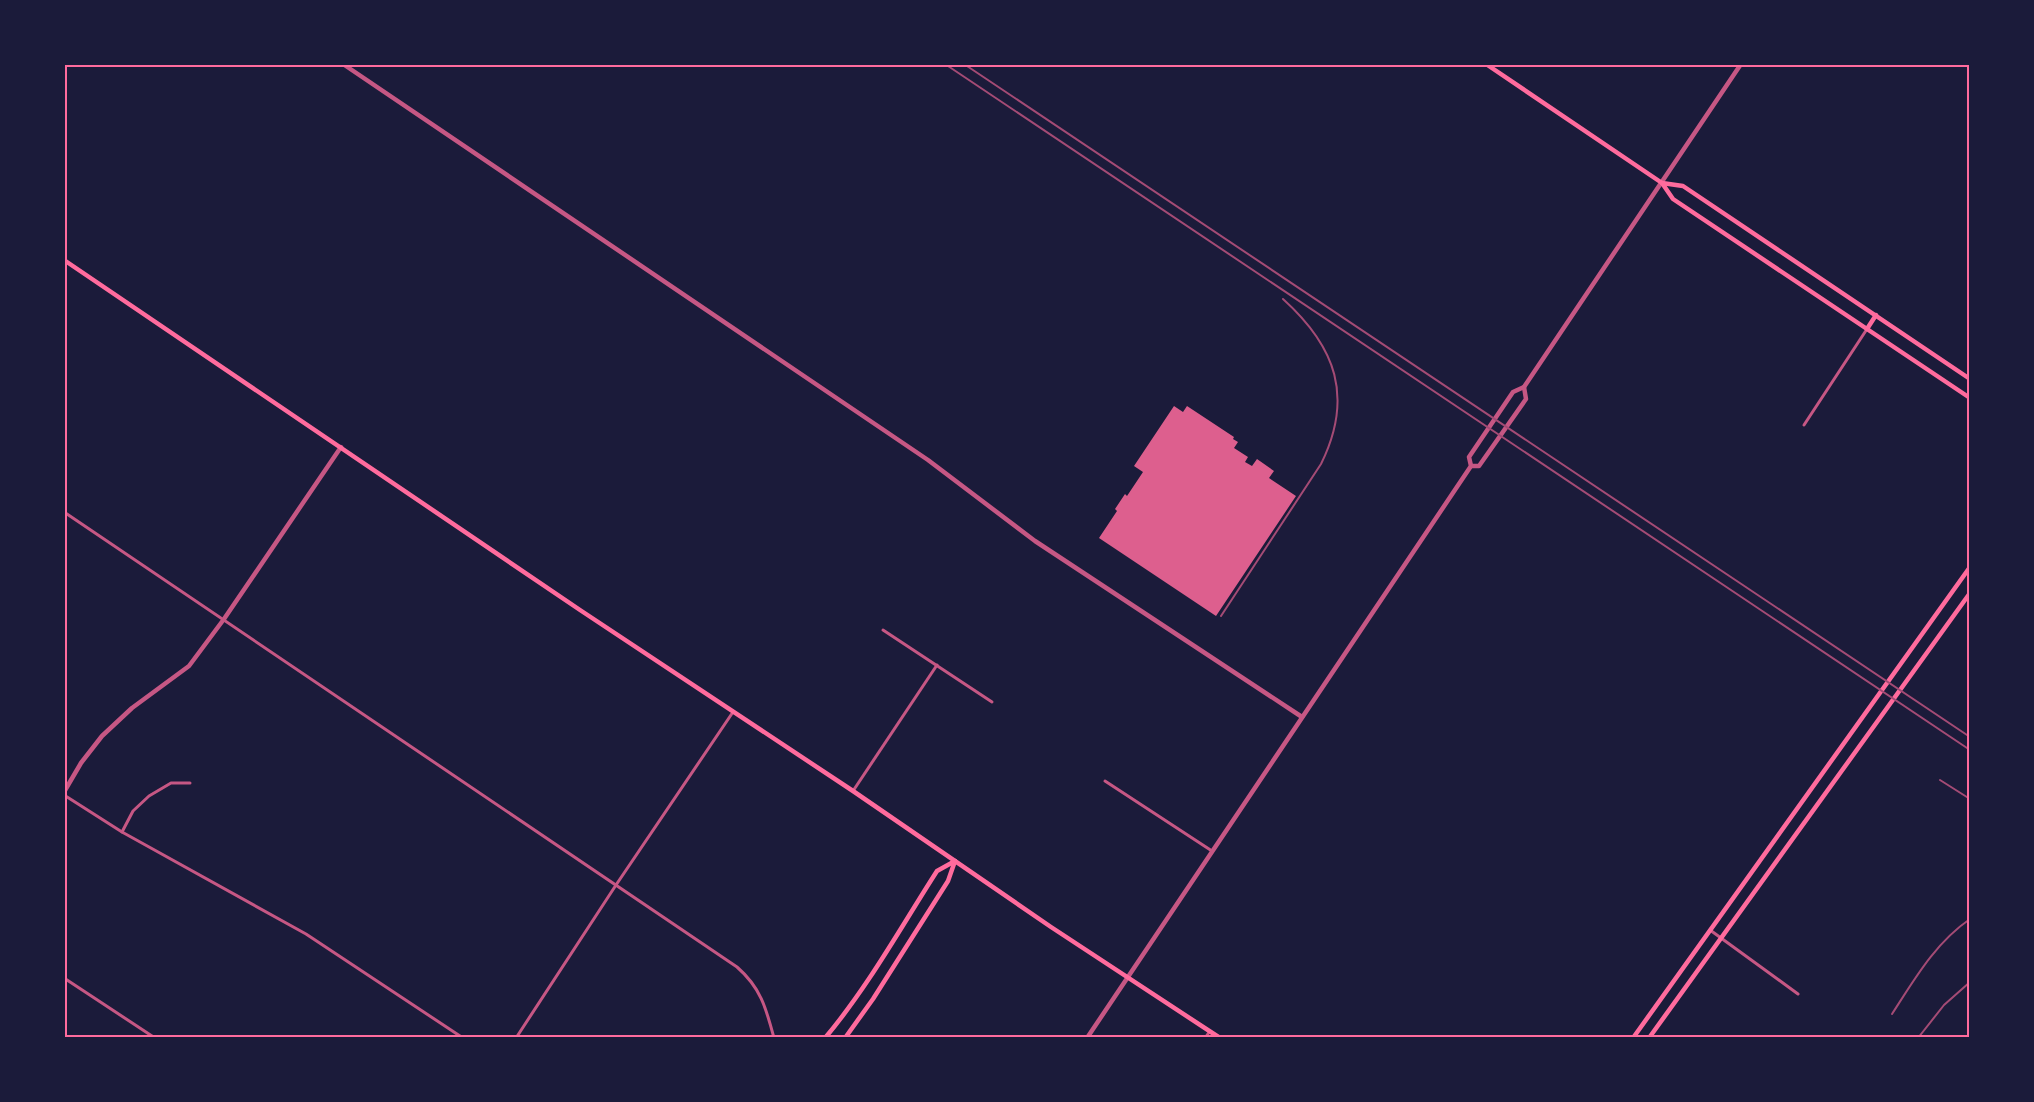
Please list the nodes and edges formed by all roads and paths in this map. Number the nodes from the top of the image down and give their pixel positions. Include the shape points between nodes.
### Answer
1 (343, 64) edge
2 (1486, 64) edge
3 (1741, 64) edge
4 (1662, 183) junction
5 (64, 260) edge
6 (1876, 315) junction
7 (1866, 329) junction
8 (1970, 379) edge
9 (1524, 387) junction
10 (1970, 398) edge
11 (1804, 425) dead end
12 (340, 447) junction
13 (1471, 466) junction
14 (64, 512) edge
15 (1970, 567) edge
16 (1970, 593) edge
17 (224, 619) junction
18 (883, 630) dead end
19 (937, 665) junction
20 (992, 702) dead end
21 (734, 710) junction
22 (1302, 717) junction
23 (1106, 781) dead end
24 (190, 783) dead end
25 (853, 790) junction
26 (64, 794) edge
27 (122, 832) junction
28 (1212, 851) junction
29 (955, 861) junction
30 (616, 885) junction
31 (1710, 930) junction
32 (1721, 938) junction
33 (1128, 976) junction
34 (64, 978) edge
35 (861, 989) junction
36 (1798, 994) dead end
37 (873, 999) junction
38 (1210, 1030) junction
39 (155, 1038) edge
40 (463, 1038) edge
41 (516, 1038) edge
42 (774, 1038) edge
43 (825, 1038) edge
44 (845, 1038) edge
45 (1087, 1038) edge
46 (1205, 1038) edge
47 (1220, 1038) edge
48 (1632, 1038) edge
49 (1649, 1038) edge

1 - 22 street via 928,460 1035,541
2 - 4 main road
3 - 4 street
4 - 6 main road via 1683,186
4 - 7 main road via 1673,199
4 - 9 street
5 - 12 main road
6 - 7 main road
6 - 8 main road
7 - 10 main road
7 - 11 street
9 - 13 street via 1513,392 1469,457
9 - 13 street via 1526,399 1479,466
12 - 17 street
12 - 21 main road
13 - 22 street
14 - 17 street
15 - 31 main road
16 - 32 main road
17 - 26 street via 189,666 102,735
17 - 30 street
18 - 19 street
19 - 20 street
19 - 25 street
21 - 25 main road
21 - 30 street
22 - 28 street
23 - 28 street
24 - 27 street via 171,783 149,796 133,811
25 - 29 main road
26 - 27 street
27 - 40 street via 306,934
28 - 33 street
29 - 33 main road
29 - 35 main road via 937,871
29 - 37 main road via 948,881
30 - 41 street
30 - 42 street via 745,974 764,1002
31 - 32 street
31 - 48 main road
32 - 36 street
32 - 49 main road
33 - 38 main road
33 - 45 street
34 - 39 street
35 - 37 main road
35 - 43 main road
37 - 44 main road
38 - 46 street
38 - 47 main road

